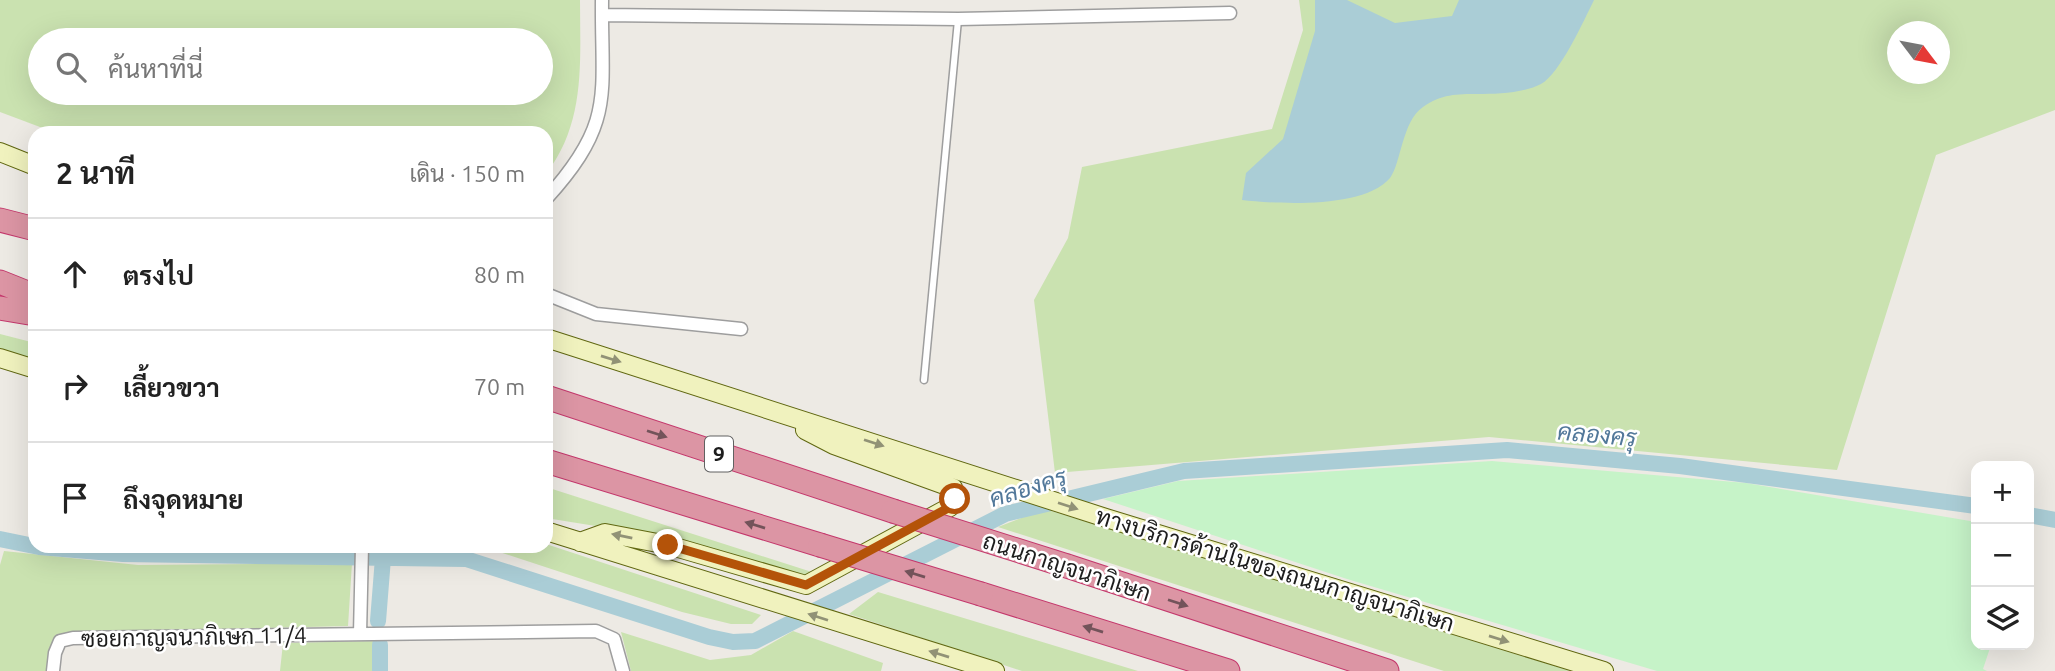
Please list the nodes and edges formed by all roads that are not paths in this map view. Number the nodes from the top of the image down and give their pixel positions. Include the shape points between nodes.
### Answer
1 (602, 0) edge
2 (1144, 0) edge
3 (1230, 13) dead end
4 (602, 15) junction
5 (1145, 15) junction
6 (958, 19) junction
7 (0, 152) edge
8 (28, 163) edge
9 (553, 191) edge
10 (0, 212) edge
11 (0, 220) edge
12 (28, 226) edge
13 (28, 227) edge
14 (0, 282) edge
15 (28, 293) edge
16 (553, 297) edge
17 (0, 308) edge
18 (28, 313) edge
19 (741, 330) dead end
20 (553, 340) edge
21 (0, 359) edge
22 (28, 367) edge
23 (924, 380) dead end
24 (553, 399) edge
25 (758, 405) junction
26 (553, 463) edge
27 (553, 533) edge
28 (580, 542) junction
29 (362, 553) edge
30 (360, 634) junction
31 (53, 671) edge
32 (623, 671) edge
33 (995, 671) edge
34 (1228, 671) edge
35 (1387, 671) edge
36 (1604, 671) edge

1 - 4 street
2 - 5 street
3 - 5 street
4 - 6 street
4 - 9 street via 604,67 599,115 581,157
5 - 6 street
6 - 23 lane
7 - 8 main road
10 - 12 highway
11 - 13 highway
14 - 15 highway
16 - 19 street via 596,314
17 - 18 highway
20 -> 25 main road, ทางบริการด้านในของถนนกาญจนาภิเษก
21 - 22 main road
24 -> 35 highway, ถนนกาญจนาภิเษก / 9, bridge
25 -> 28 main road via 834,445 953,488 955,499 950,507 806,585 668,545 605,533
25 -> 36 main road, ทางบริการด้านในของถนนกาญจนาภิเษก
34 -> 26 highway, bridge
27 - 28 main road
33 -> 28 main road
29 - 30 street
30 - 31 street, ซอยกาญจนาภิเษก 11/4 via 73,638 60,641
30 - 32 street, ซอยกาญจนาภิเษก 11/4 via 596,631 614,639

